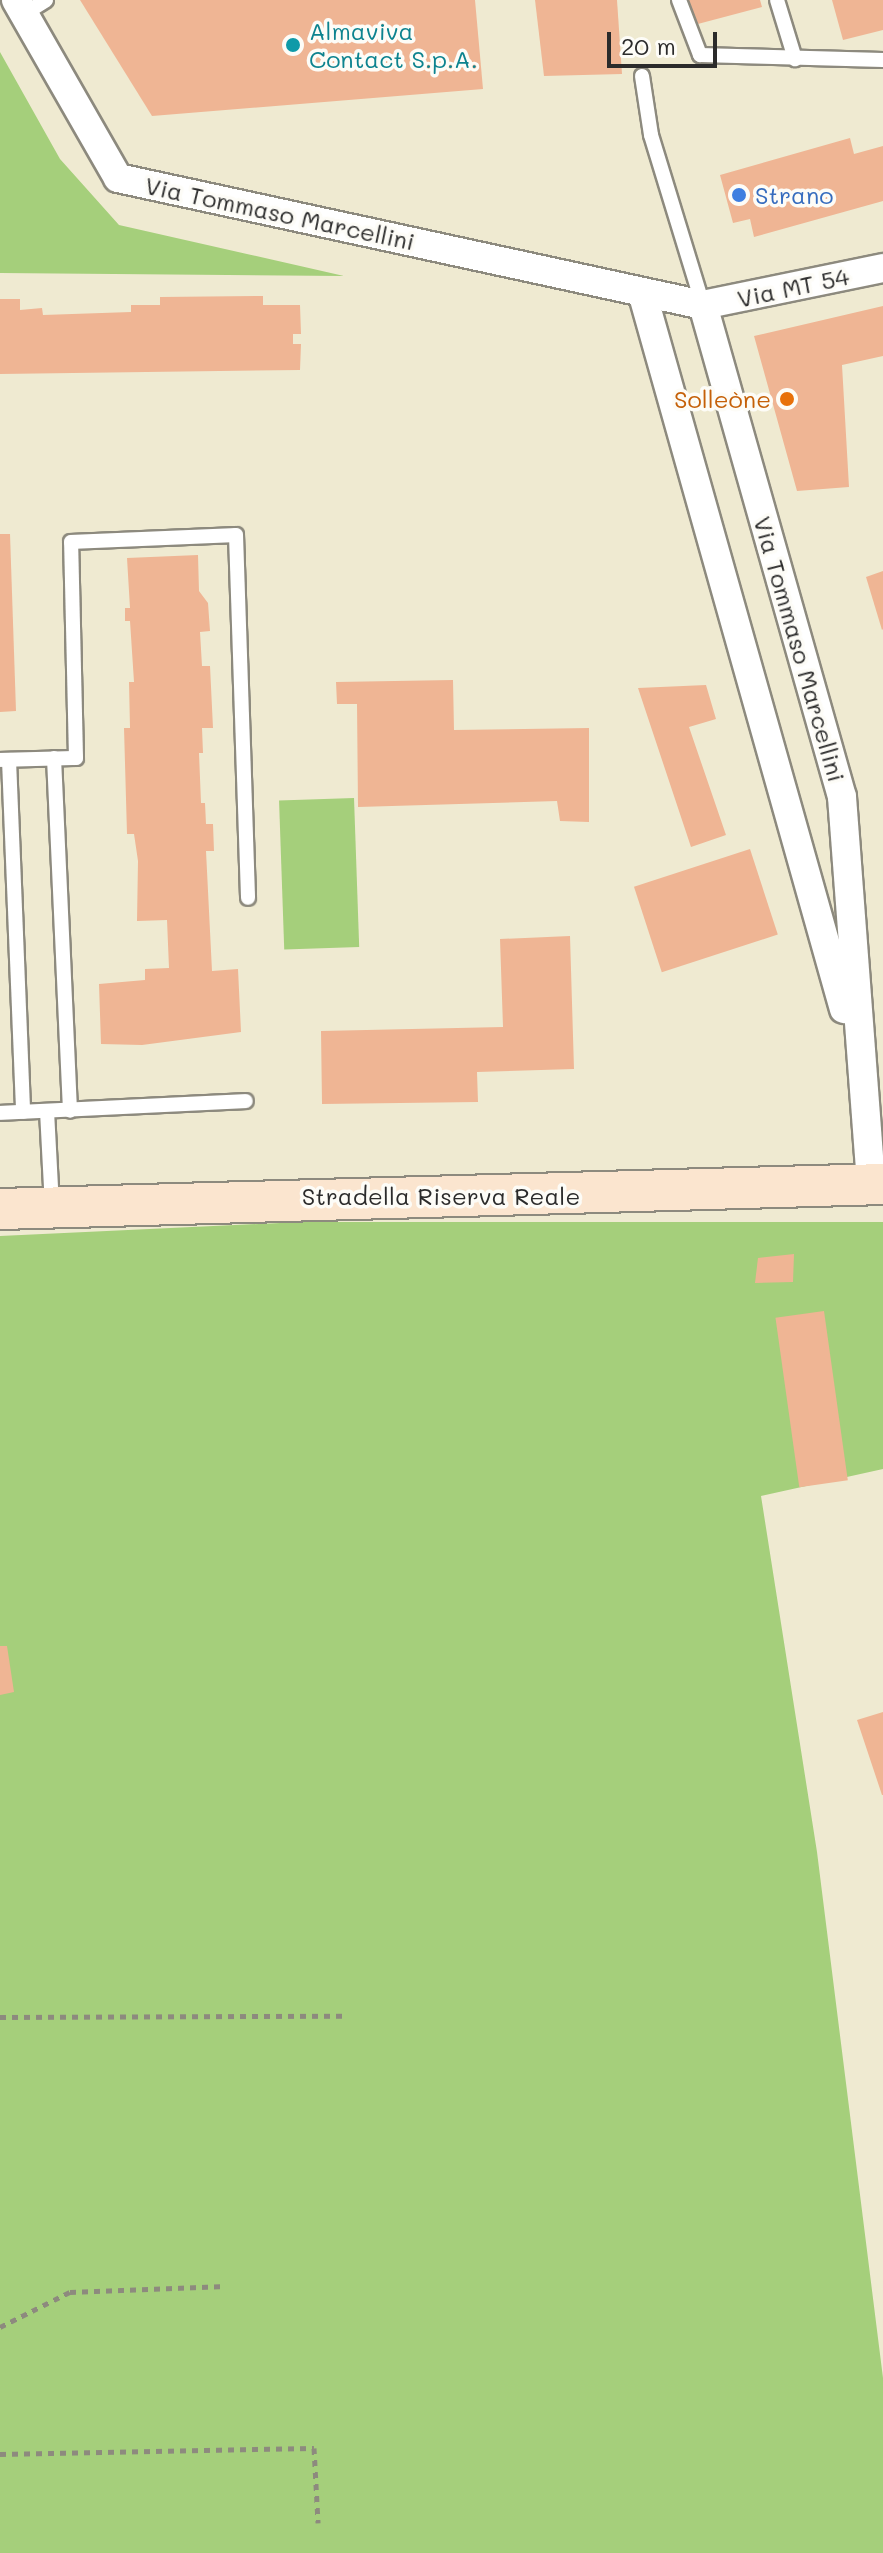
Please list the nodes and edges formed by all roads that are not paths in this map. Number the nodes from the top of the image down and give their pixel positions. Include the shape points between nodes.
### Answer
1 (679, 0) edge
2 (777, 0) edge
3 (28, 5) edge
4 (795, 59) junction
5 (883, 60) edge
6 (642, 76) dead end
7 (883, 268) edge
8 (642, 292) junction
9 (703, 305) junction
10 (54, 758) junction
11 (4, 760) edge
12 (248, 898) dead end
13 (860, 1063) junction
14 (246, 1101) dead end
15 (47, 1111) junction
16 (70, 1111) junction
17 (23, 1112) junction
18 (0, 1113) edge
19 (877, 1184) edge
20 (52, 1206) junction
21 (0, 1209) edge

1 - 4 lane via 700,55
2 - 4 lane
3 - 8 street, Via Tommaso Marcellini via 118,178
4 - 5 lane
6 - 9 lane via 651,135
7 - 9 street, Via MT 54
8 - 9 street, Via Tommaso Marcellini
8 - 13 street, Via Tommaso Marcellini
9 - 13 street, Via Tommaso Marcellini via 842,797
10 - 11 lane
10 - 12 lane via 76,758 71,542 236,535
10 - 16 lane
11 - 17 lane
13 - 19 street, Via Tommaso Marcellini
14 - 16 lane
15 - 16 lane
15 - 17 lane
15 - 20 lane
17 - 18 lane
19 - 20 street, Stradella Riserva Reale via 604,1196 295,1197
20 - 21 street, Stradella Riserva Reale

